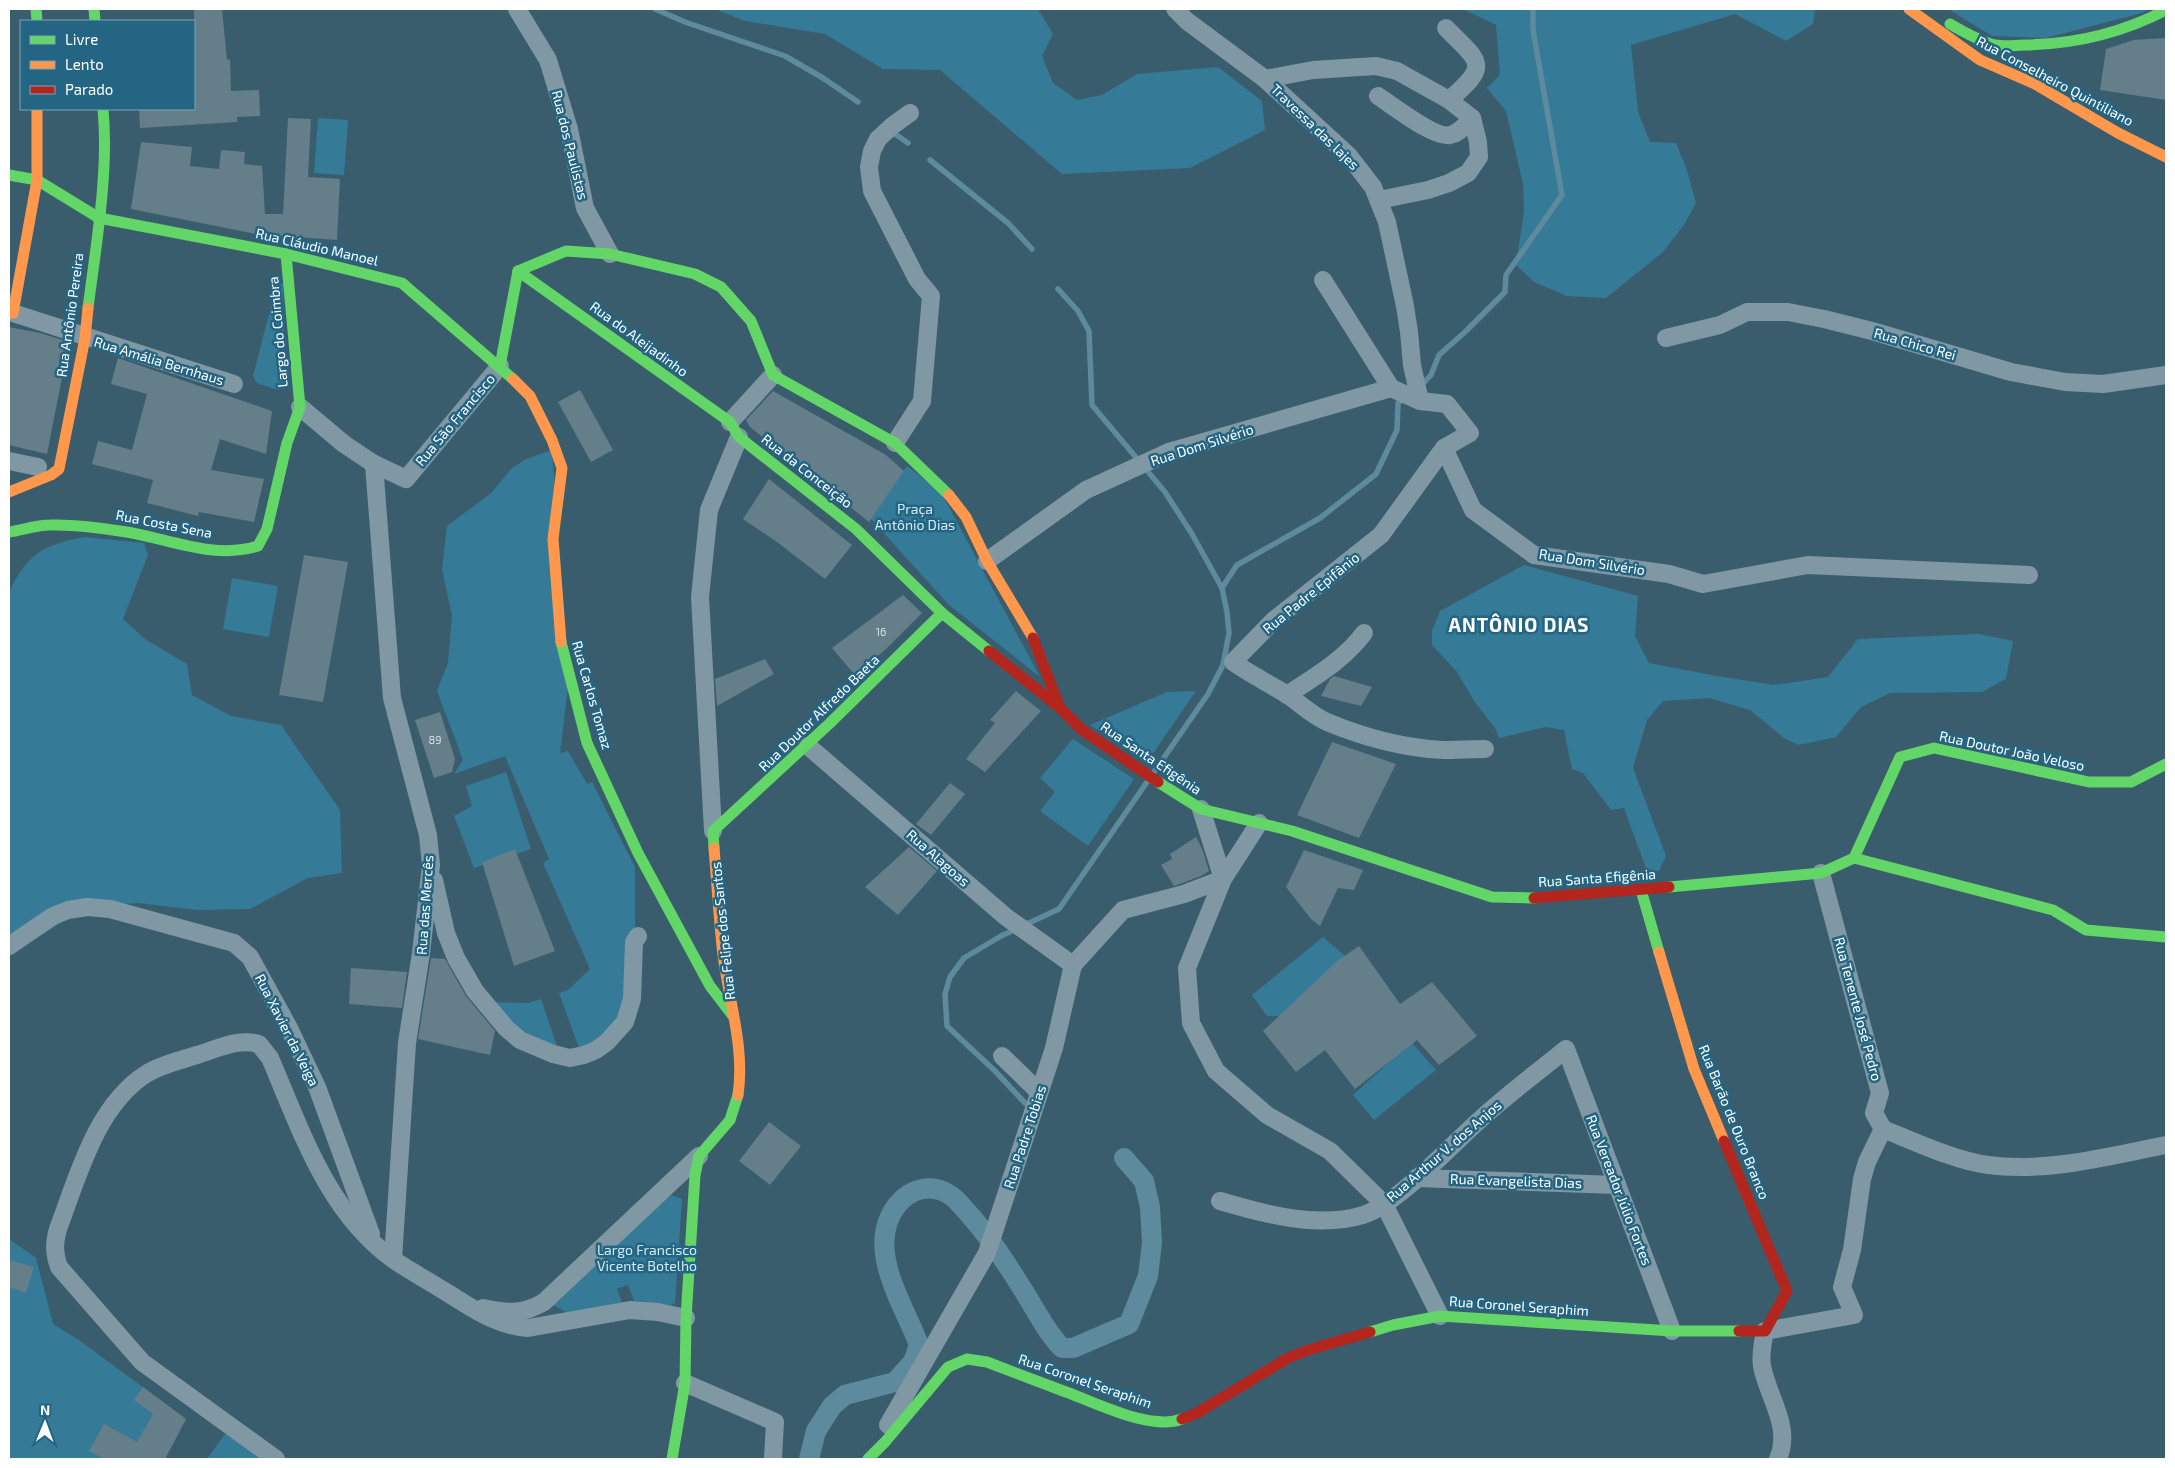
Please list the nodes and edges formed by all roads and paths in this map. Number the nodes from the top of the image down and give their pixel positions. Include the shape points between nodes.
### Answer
1 (517, 9) edge
2 (1175, 9) edge
3 (1908, 9) edge
4 (1913, 9) edge
5 (2166, 10) edge
6 (1446, 28) dead end
7 (1265, 79) junction
8 (1378, 96) dead end
9 (1449, 100) junction
10 (37, 110) edge
11 (103, 110) edge
12 (910, 113) dead end
13 (1472, 118) junction
14 (2166, 156) edge
15 (9, 175) edge
16 (37, 180) junction
17 (1379, 200) junction
18 (99, 218) junction
19 (286, 254) junction
20 (610, 254) junction
21 (518, 271) junction
22 (1323, 280) dead end
23 (11, 313) edge
24 (85, 338) junction
25 (1666, 338) dead end
26 (500, 366) junction
27 (773, 375) junction
28 (2166, 376) edge
29 (234, 384) dead end
30 (1391, 388) junction
31 (1420, 401) junction
32 (300, 407) junction
33 (735, 430) junction
34 (895, 443) junction
35 (1444, 448) junction
36 (9, 461) edge
37 (374, 464) junction
38 (38, 467) dead end
39 (9, 492) edge
40 (9, 532) edge
41 (987, 561) junction
42 (2029, 575) dead end
43 (942, 613) junction
44 (1364, 633) dead end
45 (1287, 695) junction
46 (1060, 708) junction
47 (808, 746) junction
48 (1485, 749) dead end
49 (2166, 764) edge
50 (1201, 809) junction
51 (1259, 823) junction
52 (713, 831) junction
53 (1854, 858) junction
54 (431, 865) junction
55 (1821, 873) junction
56 (1222, 879) junction
57 (1641, 890) junction
58 (638, 936) dead end
59 (2166, 937) edge
60 (9, 946) edge
61 (1073, 965) junction
62 (733, 1016) junction
63 (1566, 1049) joint
64 (1002, 1056) dead end
65 (1039, 1092) junction
66 (1883, 1129) junction
67 (2166, 1144) edge
68 (699, 1156) junction
69 (1416, 1178) junction
70 (1616, 1185) junction
71 (1220, 1201) dead end
72 (1384, 1204) junction
73 (374, 1241) junction
74 (393, 1259) junction
75 (468, 1306) junction
76 (1440, 1316) junction
77 (686, 1318) junction
78 (1672, 1331) junction
79 (1765, 1331) junction
80 (685, 1383) junction
81 (276, 1459) edge
82 (672, 1459) edge
83 (773, 1459) edge
84 (869, 1459) edge
85 (1778, 1459) edge

1 - 20 street, Rua dos Paulistas via 548,60 569,129 585,208
2 - 7 street, Travessa das lajes via 1187,22
3 - 14 street, Rua Conselheiro Quintiliano via 1980,60 2035,84 2118,133
4 - 5 street via 1997,45 2071,42 2120,30
6 - 9 street via 1477,64 1473,78
7 - 9 street via 1312,70 1376,66 1397,71
7 - 17 street, Travessa das lajes via 1349,156
8 - 13 street via 1443,136 1455,134
9 - 13 street
10 - 16 street
11 - 18 street, Rua Antônio Pereira via 105,131
12 - 34 street via 878,138 869,167 872,190 917,279 931,296 922,401
13 - 17 street via 1479,157 1468,173 1428,190
15 - 16 street
16 - 18 street
16 - 23 street
17 - 31 street, Travessa das lajes via 1403,296
18 - 19 street, Rua Cláudio Manoel
18 - 24 street, Rua Antônio Pereira
19 - 26 street, Rua Cláudio Manoel via 402,283
19 - 32 street, Largo do Coimbra
20 - 21 street via 566,251
20 - 27 street via 695,274 721,287 751,321
21 - 26 street, Rua São Francisco
21 - 33 street, Rua do Aleijadinho
22 - 30 street
23 - 24 street, Rua Amália Bernhaus
24 - 29 street, Rua Amália Bernhaus
24 - 39 street, Rua Antônio Pereira via 59,469
25 - 28 street, Rua Chico Rei via 1720,325 1748,312 1788,312 1824,318 2011,372 2065,382 2103,384
26 - 37 street, Rua São Francisco via 406,479
26 - 62 street, Rua Carlos Tomaz via 530,396 562,468 553,539 559,635 587,743 638,853 710,986
27 - 33 street
27 - 34 street
30 - 31 street
30 - 41 street, Rua Dom Silvério via 1169,452 1086,490
31 - 35 street via 1448,404 1470,433
32 - 37 street
32 - 40 street, Rua Costa Sena via 287,444 267,529 258,546 228,551 185,546 127,532 74,526
33 - 43 street, Rua da Conceição via 856,528
33 - 52 street, Rua Felipe dos Santos via 710,510 700,597
34 - 41 street via 966,516
35 - 42 street, Rua Dom Silvério via 1473,510 1534,554 1669,574 1703,584 1808,565
35 - 45 street, Rua Padre Epifânio via 1381,536 1274,620 1233,662
36 - 38 street
37 - 54 street, Rua das Mercês via 392,698 428,835
41 - 46 street via 1037,646
43 - 46 street
43 - 47 street, Rua Doutor Alfredo Baeta
44 - 45 street via 1336,661
45 - 48 street, Rua Padre Epifânio via 1326,721 1360,733 1401,744
46 - 50 street, Rua Santa Efigênia via 1080,729
47 - 52 street, Rua Doutor Alfredo Baeta
47 - 61 street, Rua Alagoas via 1006,917
49 - 53 street, Rua Doutor João Veloso via 2131,782 2089,782 1934,748 1900,757
50 - 51 street, Rua Santa Efigênia
50 - 56 street
51 - 56 street
51 - 57 street, Rua Santa Efigênia via 1492,897 1521,899
52 - 62 street, Rua Felipe dos Santos via 723,955
53 - 55 street, Rua Santa Efigênia
53 - 59 street via 2053,910 2086,930
54 - 58 street via 446,933 475,991 520,1040 553,1054 570,1058 584,1056 607,1042 625,1022 632,999 634,942
54 - 74 street, Rua das Mercês via 407,1043
55 - 57 street, Rua Santa Efigênia
55 - 66 street, Rua Tenente José Pedro via 1880,1093 1874,1113
56 - 61 street, Rua Padre Tobias via 1184,894 1123,910
56 - 72 street via 1187,968 1191,1024 1216,1071 1267,1115 1330,1151
57 - 79 street, Rua Barão de Ouro Branco via 1694,1069 1787,1291
60 - 73 street, Rua Xavier da Veiga via 52,916 87,907 110,909 234,943 242,948 250,956 289,1028 317,1087
61 - 65 street, Rua Padre Tobias via 1054,1048
62 - 68 street, Rua Felipe dos Santos via 738,1044 738,1098 730,1120
63 - 69 street, Rua Arthur V. dos Anjos via 1485,1115
63 - 70 street, Rua Vereador Júlio Fortes
64 - 65 street
65 - 84 street, Rua Padre Tobias via 987,1253
66 - 67 street via 1986,1165 2017,1167 2088,1160
66 - 79 street via 1862,1179 1852,1250 1842,1287 1854,1315
68 - 75 street, Rua Felipe dos Santos via 544,1302 518,1312
68 - 77 street
69 - 70 street, Rua Evangelista Dias
69 - 72 street, Rua Arthur V. dos Anjos
70 - 78 street, Rua Vereador Júlio Fortes
71 - 72 street, Rua Arthur V. dos Anjos via 1287,1217 1331,1220 1364,1215
72 - 76 street
73 - 74 street, Rua Xavier da Veiga
73 - 81 street via 343,1207 318,1170 270,1058 260,1044 236,1043 164,1065 146,1074 117,1101 87,1155 54,1241 60,1267 142,1362
74 - 75 street, Rua Xavier da Veiga
75 - 77 street, Rua Xavier da Veiga via 490,1320 528,1328 630,1310
76 - 78 street, Rua Coronel Seraphim
76 - 84 street, Rua Coronel Seraphim via 1393,1325 1308,1350 1288,1358 1197,1413 1176,1421 1130,1416 987,1362 971,1358 958,1360 948,1367
77 - 80 street
78 - 79 street, Rua Coronel Seraphim
79 - 85 street via 1762,1363 1783,1435
80 - 82 street
80 - 83 street via 775,1422

